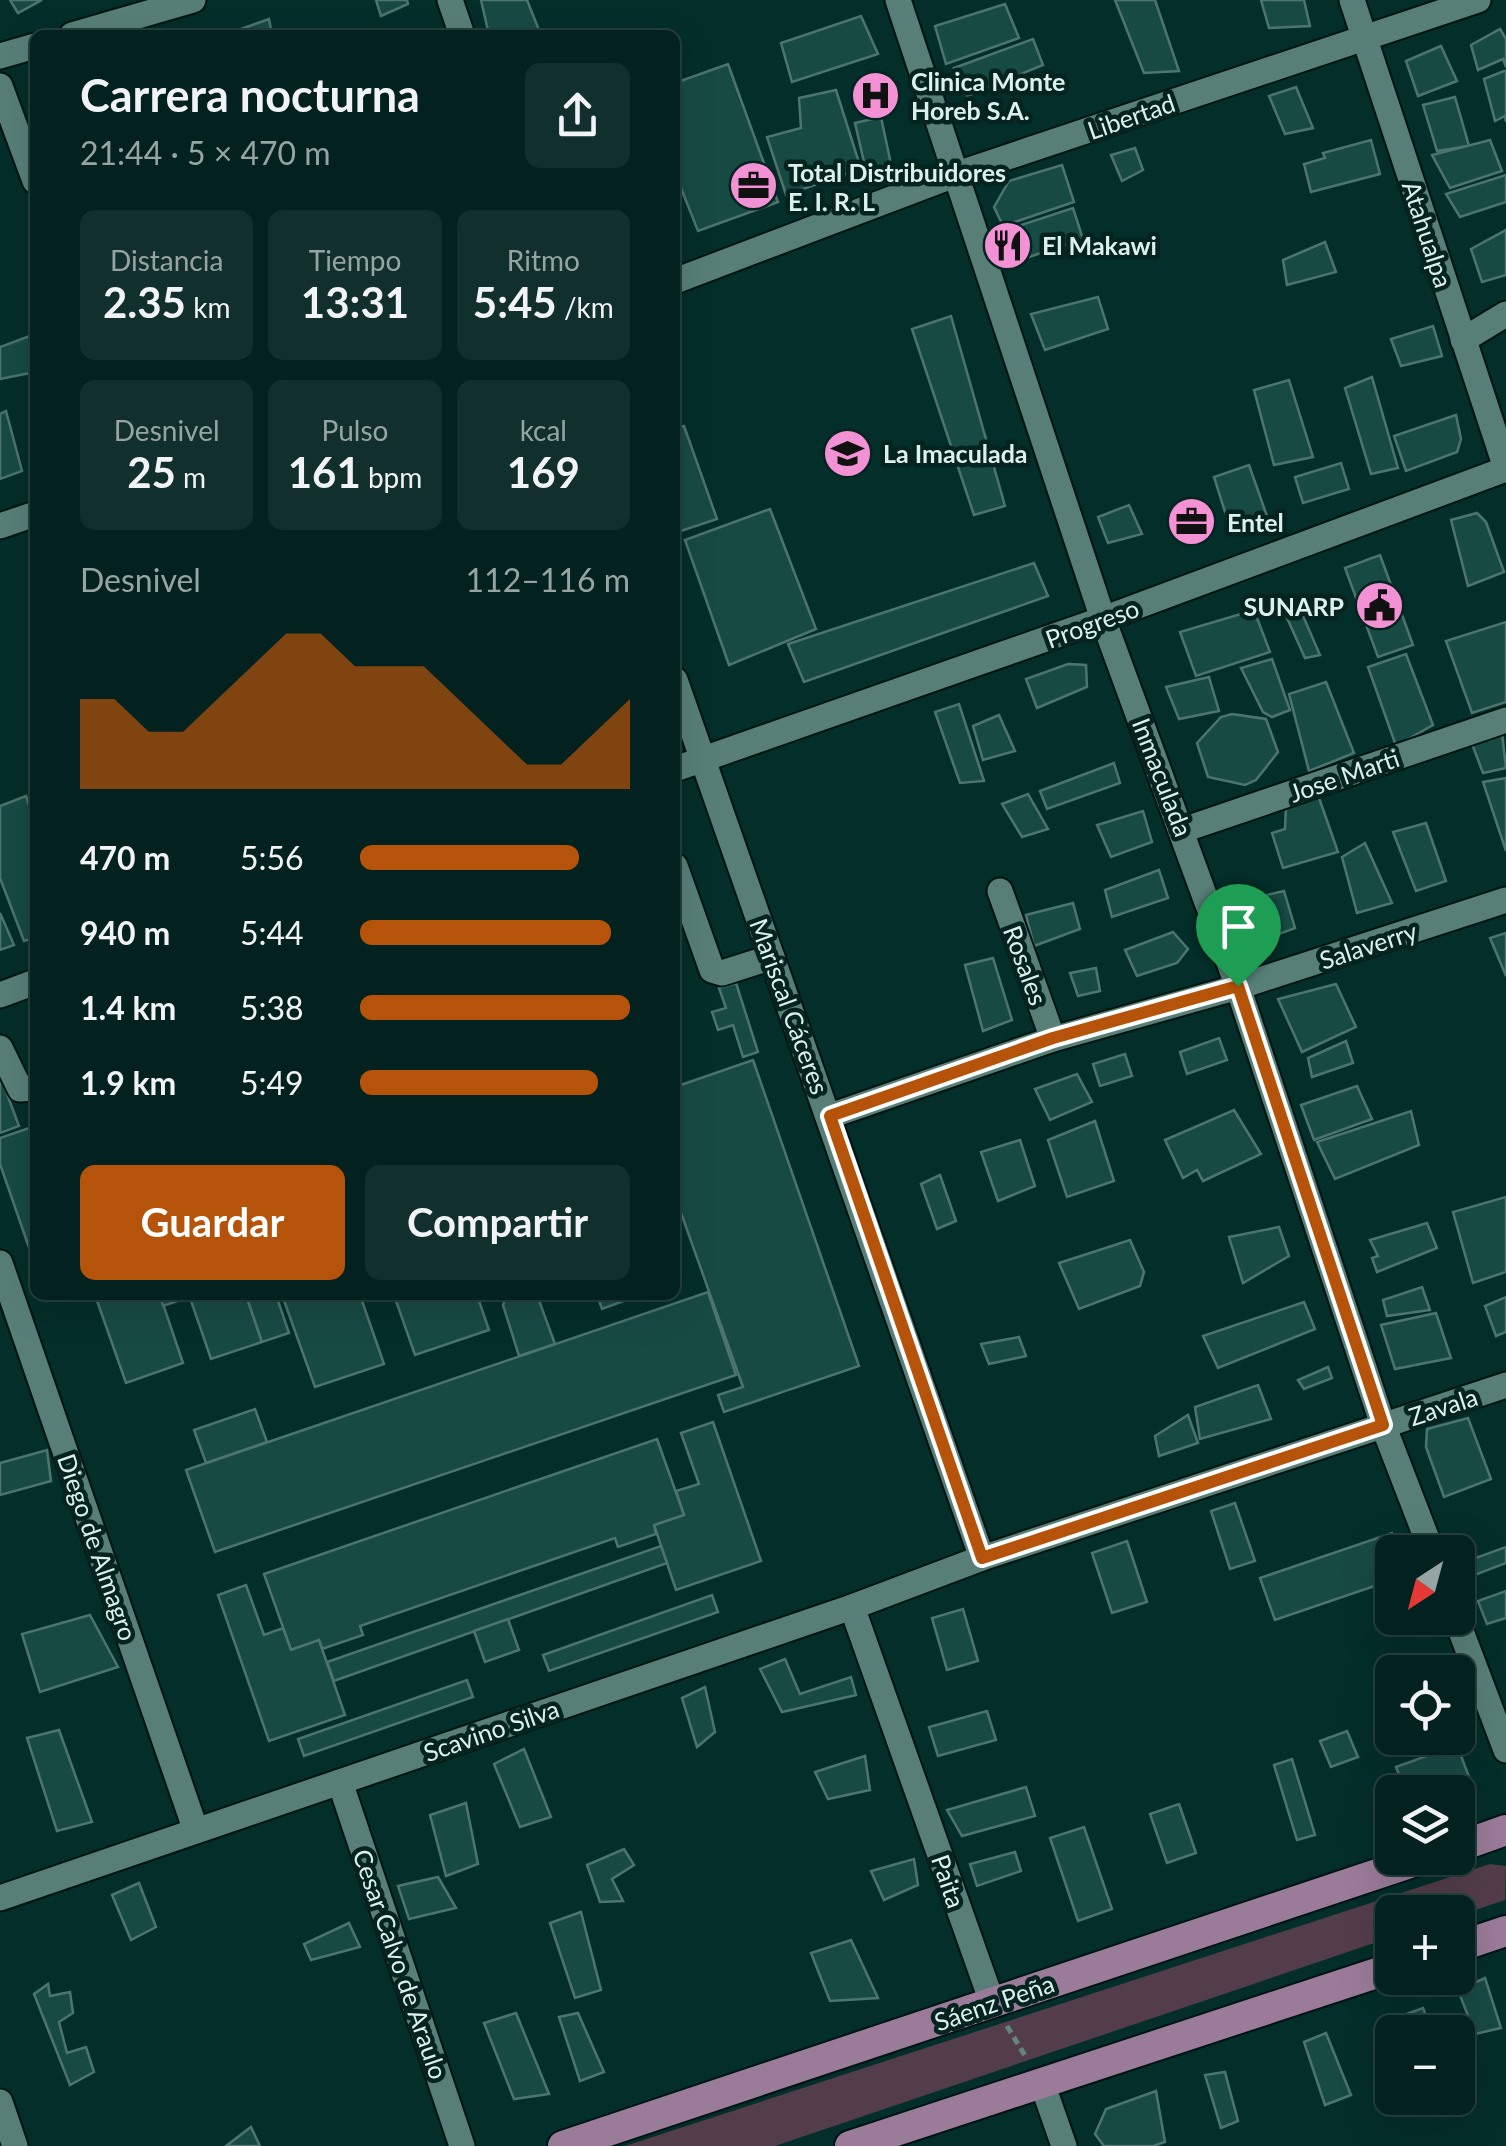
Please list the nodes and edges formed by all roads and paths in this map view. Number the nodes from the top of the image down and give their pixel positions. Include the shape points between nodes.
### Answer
1 (193, 0) edge
2 (450, 0) edge
3 (898, 0) edge
4 (1352, 0) edge
5 (1478, 0) edge
6 (89, 30) edge
7 (460, 30) edge
8 (1364, 37) junction
9 (30, 47) edge
10 (0, 56) edge
11 (0, 86) edge
12 (30, 167) edge
13 (958, 174) junction
14 (680, 279) edge
15 (1506, 314) edge
16 (1463, 340) junction
17 (1506, 468) edge
18 (30, 516) edge
19 (0, 526) edge
20 (1103, 619) junction
21 (680, 696) edge
22 (1506, 720) edge
23 (700, 760) junction
24 (680, 767) edge
25 (1183, 830) junction
26 (680, 880) edge
27 (1000, 891) dead end
28 (1506, 900) edge
29 (772, 957) junction
30 (30, 984) edge
31 (1238, 986) junction
32 (0, 994) edge
33 (1053, 1038) junction
34 (0, 1048) edge
35 (30, 1088) edge
36 (830, 1116) junction
37 (0, 1264) edge
38 (1506, 1385) edge
39 (1383, 1425) junction
40 (1425, 1535) edge
41 (982, 1558) junction
42 (852, 1607) junction
43 (1462, 1635) edge
44 (1506, 1750) edge
45 (340, 1782) junction
46 (1506, 1830) edge
47 (196, 1831) junction
48 (1475, 1840) edge
49 (1375, 1875) edge
50 (0, 1898) edge
51 (1506, 1931) edge
52 (1475, 1941) edge
53 (1375, 1974) edge
54 (992, 2002) junction
55 (1042, 2083) junction
56 (0, 2102) edge
57 (15, 2146) edge
58 (462, 2146) edge
59 (563, 2146) edge
60 (850, 2146) edge
61 (1064, 2146) edge

1 - 6 street
2 - 7 street
3 - 13 street, Inmaculada
4 - 8 street, Atahualpa
5 - 8 street, Libertad
8 - 13 street, Libertad
8 - 16 street, Atahualpa
9 - 10 street
11 - 12 street
13 - 14 street, Libertad
13 - 20 street, Inmaculada
15 - 16 street
16 - 17 street, Atahualpa
17 - 20 street, Progreso
18 - 19 street
20 - 23 street, Progreso
20 - 25 street, Inmaculada
21 - 23 street, Mariscal Cáceres
22 - 25 street, Jose Marti
23 - 24 street, Progreso
23 - 29 street, Mariscal Cáceres
25 - 31 street, Inmaculada
26 - 29 street via 712,970 722,974
27 - 33 street, Rosales
28 - 31 street, Salaverry
29 - 36 street, Mariscal Cáceres
30 - 32 street
31 - 33 street, Salaverry
31 - 39 street, Inmaculada
33 - 36 street, Salaverry
34 - 35 street via 20,1088
36 - 41 street, Mariscal Cáceres
37 - 47 street, Diego de Almagro
38 - 39 street, Zavala
39 - 40 street, Inmaculada
39 - 41 street, Zavala
41 - 42 street, Scavino Silva
42 - 45 street, Scavino Silva
42 - 54 street, Paita
43 - 44 street
45 - 47 street, Scavino Silva
45 - 58 street, Cesar Calvo de Araulo
46 - 48 main road
47 - 50 street, Scavino Silva
49 - 54 main road, Sáenz Peña
51 - 52 main road
53 - 55 main road
54 - 55 path
54 - 59 main road, Sáenz Peña
55 - 60 main road
55 - 61 street
56 - 57 street

